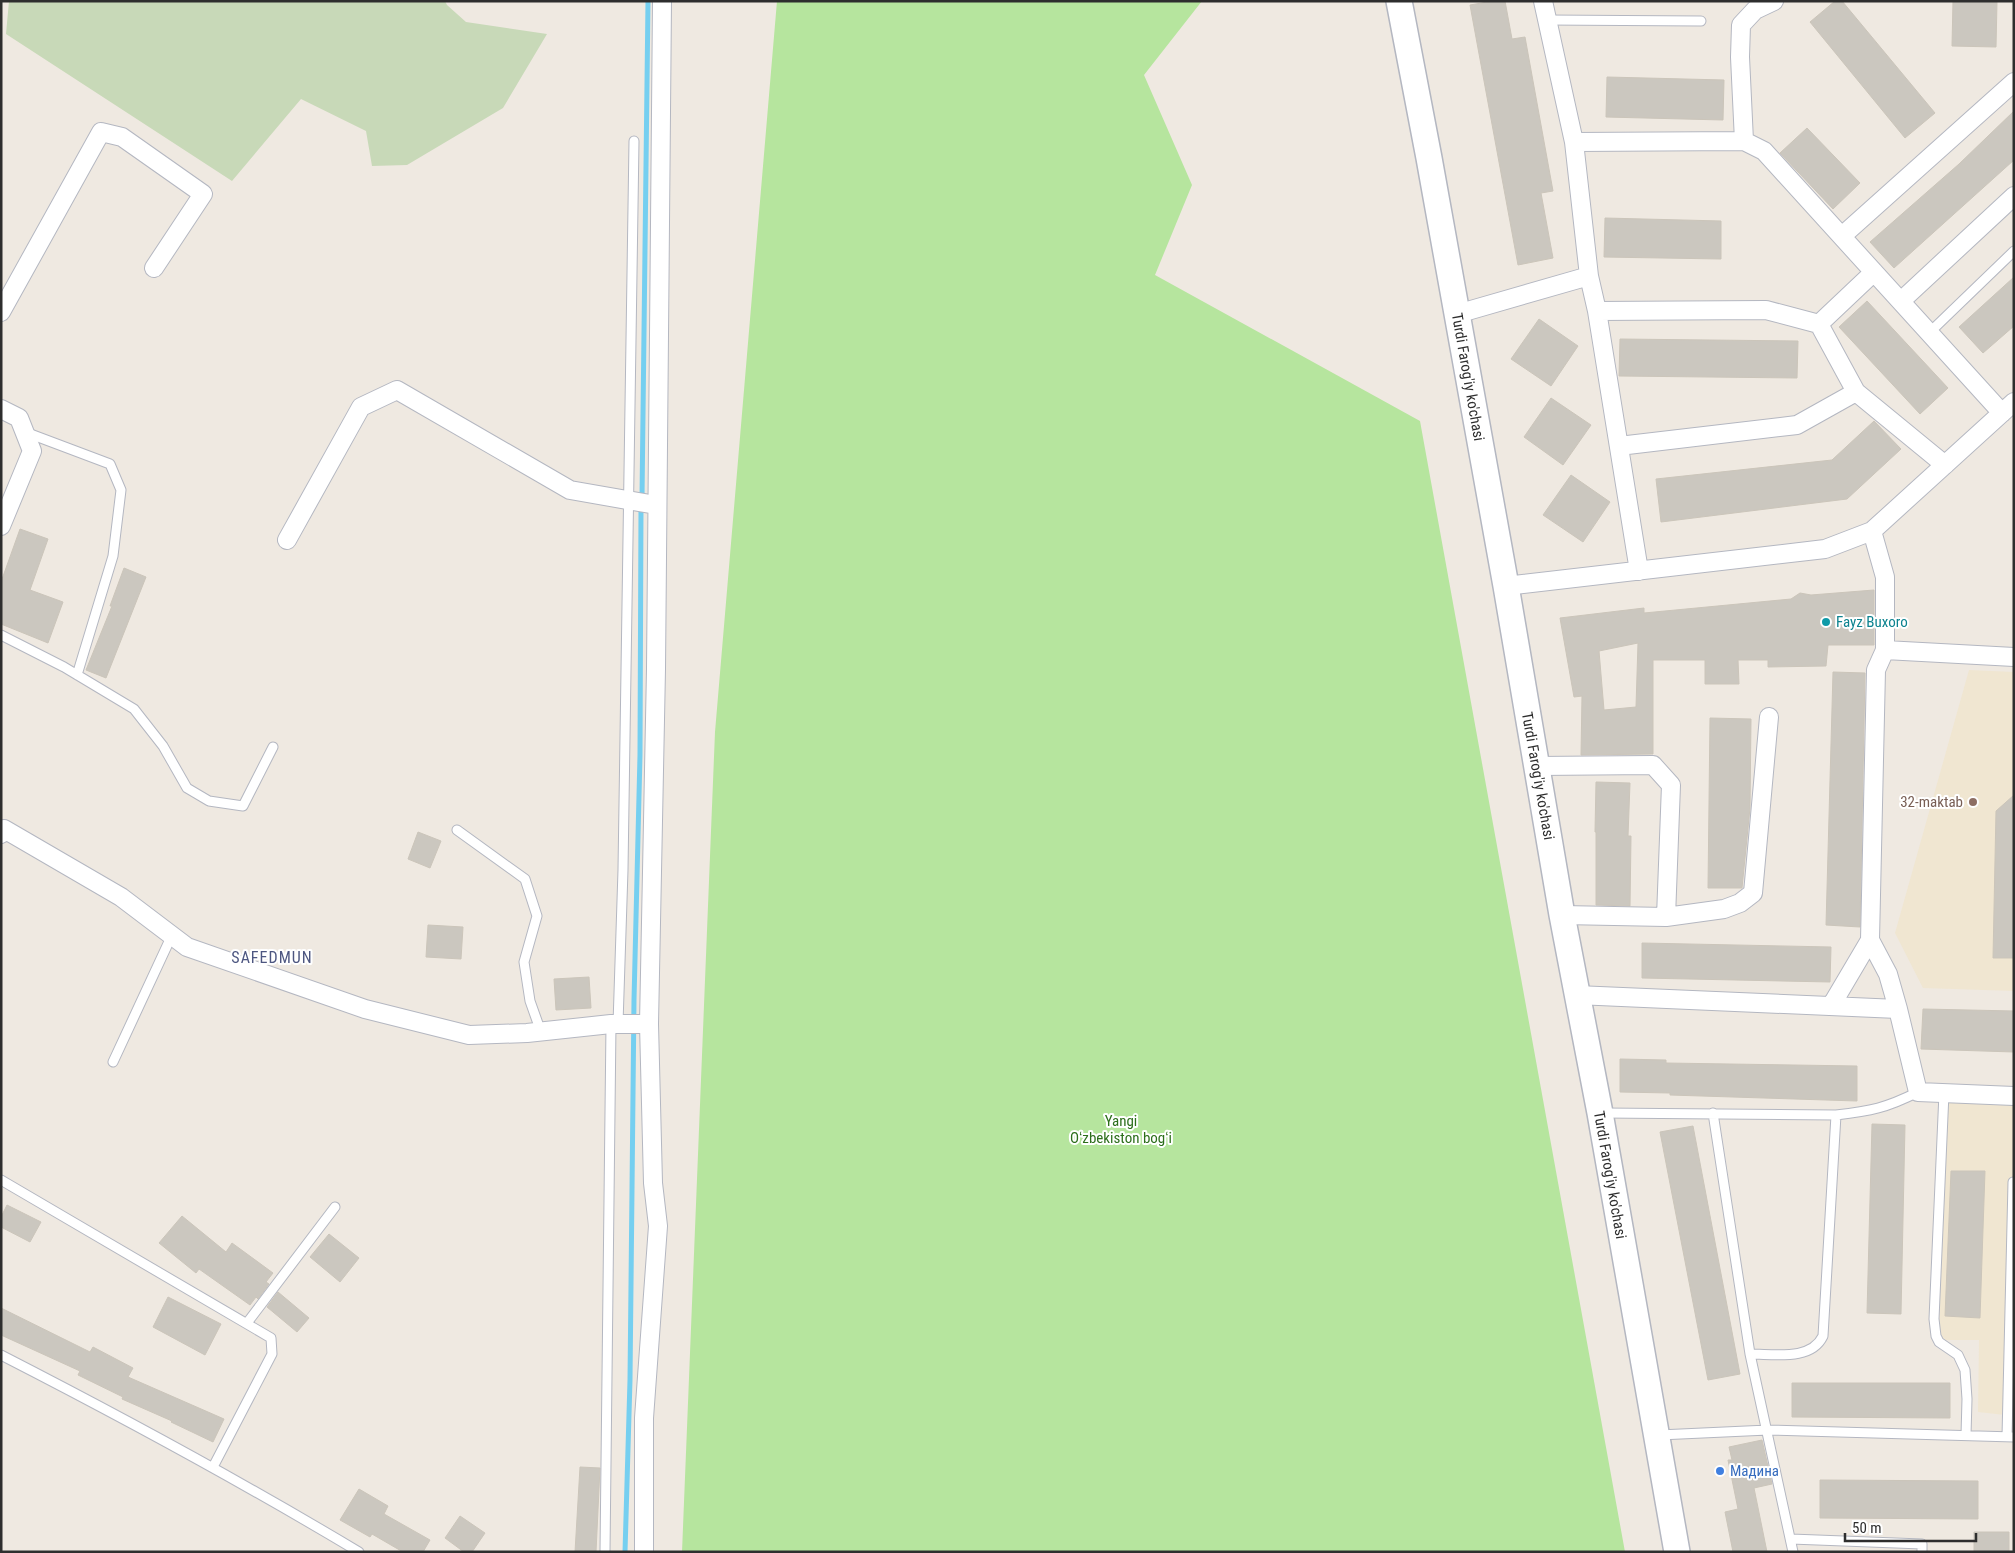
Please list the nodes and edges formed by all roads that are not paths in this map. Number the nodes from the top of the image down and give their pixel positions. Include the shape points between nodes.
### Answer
1 (662, 1) edge
2 (1399, 1) edge
3 (1543, 1) edge
4 (1774, 1) edge
5 (1546, 20) junction
6 (1701, 22) dead end
7 (2014, 82) edge
8 (634, 141) dead end
9 (1744, 141) junction
10 (1574, 142) junction
11 (2014, 196) edge
12 (1842, 236) junction
13 (2014, 251) edge
14 (154, 268) dead end
15 (1874, 272) junction
16 (1589, 276) junction
17 (1901, 301) junction
18 (1597, 311) junction
19 (1, 312) edge
20 (1457, 314) junction
21 (1819, 324) junction
22 (1930, 333) junction
23 (1856, 392) junction
24 (2008, 407) edge
25 (1, 409) edge
26 (24, 432) junction
27 (1619, 446) junction
28 (1944, 465) junction
29 (642, 503) junction
30 (1, 526) edge
31 (1872, 531) junction
32 (287, 540) dead end
33 (1639, 571) junction
34 (1506, 586) junction
35 (1, 635) edge
36 (1885, 650) junction
37 (2014, 657) edge
38 (77, 675) junction
39 (1769, 717) dead end
40 (273, 747) dead end
41 (1537, 766) junction
42 (2, 830) edge
43 (457, 830) dead end
44 (1562, 915) junction
45 (1666, 917) junction
46 (172, 935) junction
47 (1870, 940) junction
48 (1576, 995) junction
49 (1831, 1006) junction
50 (1898, 1009) junction
51 (617, 1024) junction
52 (649, 1024) junction
53 (541, 1032) junction
54 (113, 1062) dead end
55 (1918, 1092) junction
56 (1944, 1093) junction
57 (2014, 1096) edge
58 (1600, 1113) junction
59 (1713, 1113) junction
60 (1836, 1114) junction
61 (1, 1180) edge
62 (2013, 1182) edge
63 (335, 1207) dead end
64 (247, 1323) junction
65 (1750, 1354) junction
66 (1, 1355) edge
67 (1768, 1430) junction
68 (1656, 1435) junction
69 (1966, 1435) junction
70 (2010, 1437) edge
71 (213, 1467) junction
72 (1791, 1539) junction
73 (359, 1552) edge
74 (605, 1552) edge
75 (644, 1552) edge
76 (1677, 1552) edge
77 (1793, 1552) edge
78 (1922, 1552) edge

1 - 29 street
2 - 20 main road, Turdi Farog'iy ko'chasi
3 - 5 street
4 - 9 street via 1755,10 1741,25
5 - 6 lane
5 - 10 street
7 - 12 street
8 - 29 lane
9 - 10 street
9 - 12 street via 1764,151
10 - 16 street
11 - 17 street
12 - 15 street
13 - 22 lane
14 - 19 street via 203,194 122,137 101,132
15 - 17 street
15 - 21 street
16 - 18 street
16 - 20 street
17 - 22 street
18 - 21 street via 1766,310
18 - 27 street
20 - 34 main road, Turdi Farog'iy ko'chasi
21 - 23 street
22 - 24 street
23 - 27 street via 1797,425
23 - 28 street
24 - 28 street
25 - 26 street via 19,418
26 - 30 street via 32,451
26 - 38 lane via 110,464 121,490 113,556
27 - 33 street
28 - 31 street
29 - 32 street via 570,490 397,390 361,407
29 - 51 lane
29 - 52 street via 656,679
31 - 33 street via 1825,549
31 - 36 street via 1886,577
33 - 34 street
34 - 41 main road, Turdi Farog'iy ko'chasi
35 - 38 lane
36 - 37 street
36 - 47 street via 1876,670
38 - 40 lane via 134,709 163,746 187,788 209,801 243,806
39 - 45 street via 1753,893 1740,903 1724,908
41 - 44 main road, Turdi Farog'iy ko'chasi
41 - 45 street via 1653,765 1671,786
42 - 46 street via 121,897
43 - 53 lane via 525,879 537,916 524,962 530,1001
44 - 45 street
44 - 48 main road, Turdi Farog'iy ko'chasi
46 - 53 street via 187,947 366,1010 469,1035
46 - 54 lane
47 - 49 street
47 - 50 street via 1888,974
48 - 49 street
48 - 58 main road, Turdi Farog'iy ko'chasi
49 - 50 street
50 - 55 street
51 - 52 street
51 - 53 street
51 - 74 lane
52 - 75 street via 653,1183 658,1226 644,1418
55 - 56 street
55 - 60 lane via 1893,1105
56 - 57 street
56 - 69 lane via 1934,1319 1939,1342 1958,1355 1966,1370
58 - 59 lane
58 - 68 main road, Turdi Farog'iy ko'chasi
59 - 60 lane
59 - 65 lane
60 - 65 lane via 1824,1336 1819,1345 1805,1353
61 - 64 lane
62 - 70 lane
63 - 64 lane
64 - 71 lane via 271,1338 272,1354
65 - 67 lane
66 - 71 lane
67 - 68 lane
67 - 69 lane
67 - 72 lane
68 - 76 main road, Turdi Farog'iy ko'chasi
69 - 70 lane
71 - 73 lane
72 - 77 lane
72 - 78 lane via 1922,1544

